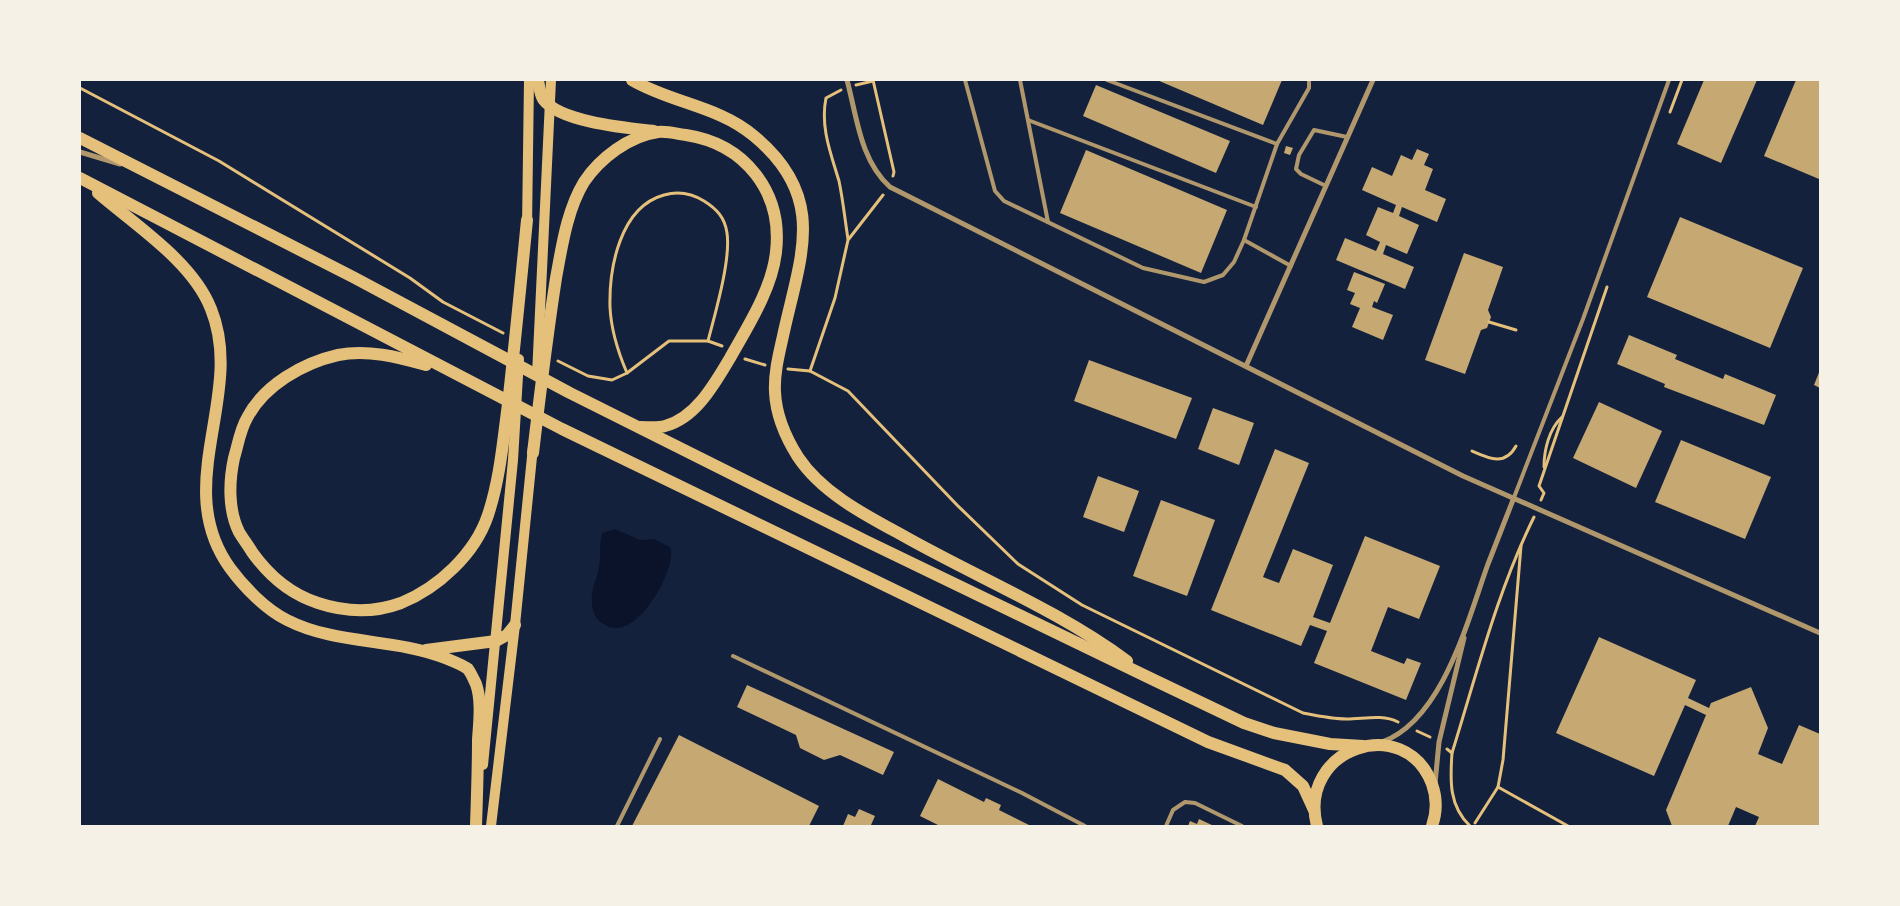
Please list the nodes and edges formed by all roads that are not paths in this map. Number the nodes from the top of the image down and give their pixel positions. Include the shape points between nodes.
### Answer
1 (528, 80) edge
2 (538, 80) edge
3 (551, 80) edge
4 (632, 80) edge
5 (848, 80) edge
6 (965, 80) edge
7 (1020, 80) edge
8 (1107, 80) edge
9 (1309, 80) edge
10 (1373, 80) edge
11 (1669, 80) edge
12 (551, 107) junction
13 (1028, 120) junction
14 (659, 132) junction
15 (1347, 137) junction
16 (80, 138) edge
17 (1277, 144) junction
18 (80, 152) edge
19 (136, 166) junction
20 (80, 178) edge
21 (1326, 186) junction
22 (1256, 207) junction
23 (527, 220) junction
24 (1048, 222) junction
25 (1244, 240) junction
26 (1291, 266) junction
27 (1246, 366) junction
28 (450, 371) junction
29 (639, 427) junction
30 (533, 453) junction
31 (1513, 500) junction
32 (1468, 620) junction
33 (515, 625) junction
34 (1820, 634) edge
35 (496, 641) junction
36 (419, 650) junction
37 (733, 656) dead end
38 (1154, 680) junction
39 (660, 739) dead end
40 (1369, 746) junction
41 (1436, 801) junction
42 (1314, 810) junction
43 (1434, 820) edge
44 (476, 826) edge
45 (491, 826) edge
46 (617, 826) edge
47 (1085, 826) edge
48 (1166, 826) edge
49 (1242, 826) edge
50 (1317, 826) edge
51 (1444, 826) edge

1 - 23 main road
2 - 12 main road via 542,98
3 - 12 main road
4 - 38 main road via 650,91 712,111 732,122 753,135 789,173 800,206 805,236 776,367 775,392 781,424 798,458 822,486 953,564 1092,636
5 - 27 street via 860,135 872,168 890,187
6 - 24 lane via 995,191 1004,201
7 - 13 lane
8 - 17 lane
9 - 17 lane via 1309,88
10 - 15 street
11 - 31 lane via 1583,319
12 - 14 main road via 595,122
12 - 30 main road
13 - 22 lane
13 - 24 lane
14 - 29 main road via 698,138 722,147 752,170 768,191 776,216 776,252 748,325 718,378 689,414 666,426
14 - 30 main road via 612,152 583,184 572,211 563,240 551,309
15 - 21 street
15 - 21 lane via 1314,130 1299,154 1296,168 1301,174
16 - 19 main road
17 - 22 lane
18 - 19 street
19 - 29 main road
20 - 28 main road
20 - 36 main road via 189,273 211,308 220,348 220,367 207,458 206,506 214,537 230,567 265,604 287,620 344,638
21 - 26 street
22 - 25 lane
23 - 28 main road via 500,468 488,516 474,544 438,582 419,596 390,607 366,611 330,607 310,600 265,571 238,530 230,493 232,470 247,417 266,393 284,378 310,364 340,355 395,356
23 - 35 main road via 513,460
24 - 25 lane via 1143,268 1204,282 1223,275 1234,262
25 - 26 lane
26 - 27 street
27 - 31 street
28 - 42 main road via 562,429 1208,742 1285,770 1303,786
29 - 38 main road
30 - 33 main road
31 - 32 street
31 - 34 street
32 - 40 street via 1450,666 1435,693 1408,726 1398,734
32 - 41 street via 1439,742
33 - 35 main road
33 - 45 main road
35 - 36 main road
35 - 44 main road
36 - 44 main road via 469,670 476,686 479,712
37 - 47 lane
38 - 40 main road via 1244,723 1274,733 1330,744
39 - 46 lane
40 - 41 main road via 1395,748 1413,759 1427,775
40 - 42 main road via 1344,753 1329,766 1316,790
41 - 43 main road
42 - 50 main road
43 - 51 main road
48 - 49 lane via 1178,805 1190,802

